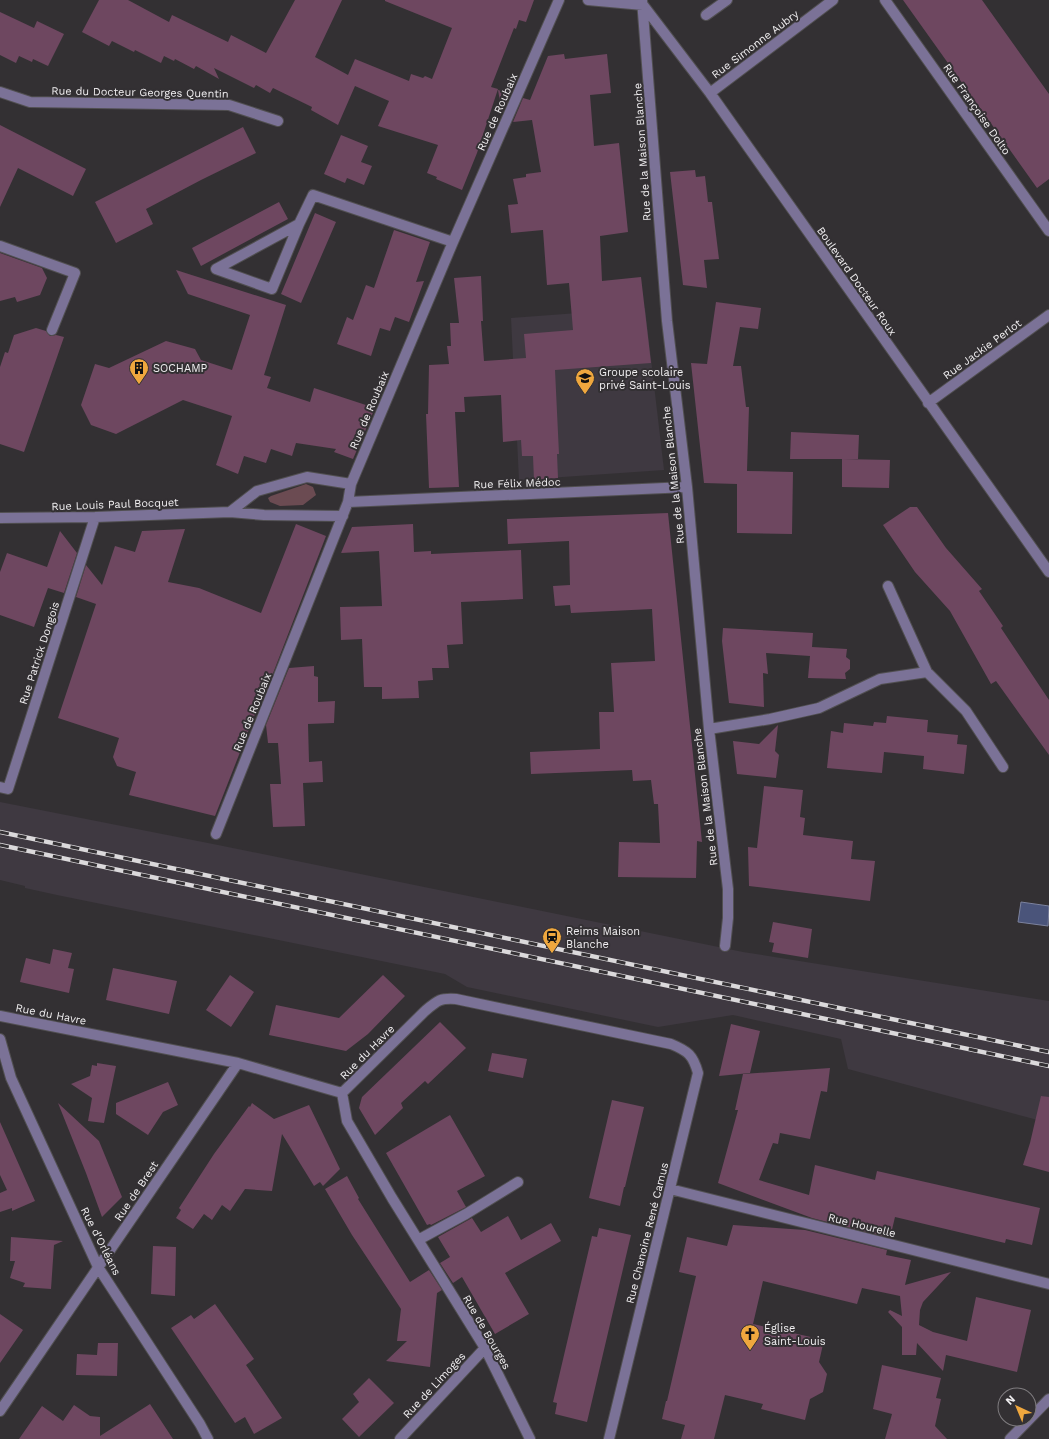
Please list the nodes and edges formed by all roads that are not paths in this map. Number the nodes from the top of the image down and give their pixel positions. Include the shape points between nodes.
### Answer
1 (559, 0) edge
2 (588, 0) edge
3 (727, 0) edge
4 (833, 0) edge
5 (885, 0) edge
6 (643, 2) edge
7 (706, 15) dead end
8 (0, 92) edge
9 (710, 93) junction
10 (278, 121) dead end
11 (299, 224) junction
12 (1049, 231) edge
13 (453, 242) junction
14 (0, 246) edge
15 (1049, 315) edge
16 (52, 330) dead end
17 (928, 403) junction
18 (351, 484) junction
19 (687, 487) junction
20 (348, 502) junction
21 (230, 512) junction
22 (343, 516) junction
23 (95, 517) junction
24 (0, 518) edge
25 (1049, 572) edge
26 (888, 586) dead end
27 (927, 672) junction
28 (709, 729) junction
29 (1003, 767) dead end
30 (0, 787) edge
31 (216, 834) dead end
32 (725, 946) dead end
33 (0, 1016) edge
34 (0, 1039) edge
35 (671, 1044) joint
36 (238, 1063) junction
37 (342, 1093) junction
38 (518, 1182) dead end
39 (670, 1189) junction
40 (418, 1240) junction
41 (98, 1267) junction
42 (1049, 1284) edge
43 (485, 1348) junction
44 (1049, 1399) edge
45 (0, 1410) edge
46 (208, 1439) edge
47 (400, 1439) edge
48 (530, 1439) edge
49 (609, 1439) edge
50 (1010, 1439) edge

1 - 13 street, Rue de Roubaix
2 - 6 street
3 - 7 street
4 - 9 street, Rue Simonne Aubry
5 - 12 street, Rue Françoise Dolto
6 - 9 street, Boulevard Docteur Roux
6 - 19 street, Rue de la Maison Blanche via 667,321
8 - 10 street, Rue du Docteur Georges Quentin via 30,102 230,105
9 - 17 street, Boulevard Docteur Roux
11 - 11 street via 285,231 216,269 272,289
11 - 13 street via 313,195
13 - 18 street, Rue de Roubaix
14 - 16 street via 75,272
15 - 17 street, Rue Jackie Perlot
17 - 25 street, Boulevard Docteur Roux
18 - 20 street, Rue de Roubaix
18 - 21 street via 306,477 257,491
19 - 20 street, Rue Félix Médoc
19 - 28 street, Rue de la Maison Blanche
20 - 22 street, Rue de Roubaix
21 - 22 street, Rue Louis Paul Bocquet
21 - 23 street, Rue Louis Paul Bocquet
22 - 31 street, Rue de Roubaix
23 - 24 street, Rue Louis Paul Bocquet
23 - 30 street, Rue Patrick Dongois via 8,789
26 - 27 street
27 - 28 street via 880,679 818,708 770,720
27 - 29 street via 966,711
28 - 32 street, Rue de la Maison Blanche via 728,889
33 - 36 street, Rue du Havre
34 - 41 street, Rue d'Orléans via 11,1078
35 - 37 street, Rue du Havre via 443,998 425,1011
35 - 39 street, Rue Chanoine René Camus via 690,1055 698,1073
36 - 37 street, Rue du Havre
36 - 41 street, Rue de Brest
37 - 40 street, Rue de Bourges via 347,1121
38 - 40 street
39 - 42 street, Rue Hourelle
39 - 49 street, Rue Chanoine René Camus
40 - 43 street, Rue de Bourges
41 - 45 street, Rue de Brest
41 - 46 street, Rue d'Orléans
43 - 47 street, Rue de Limoges
43 - 48 street, Rue de Bourges
44 - 50 street

